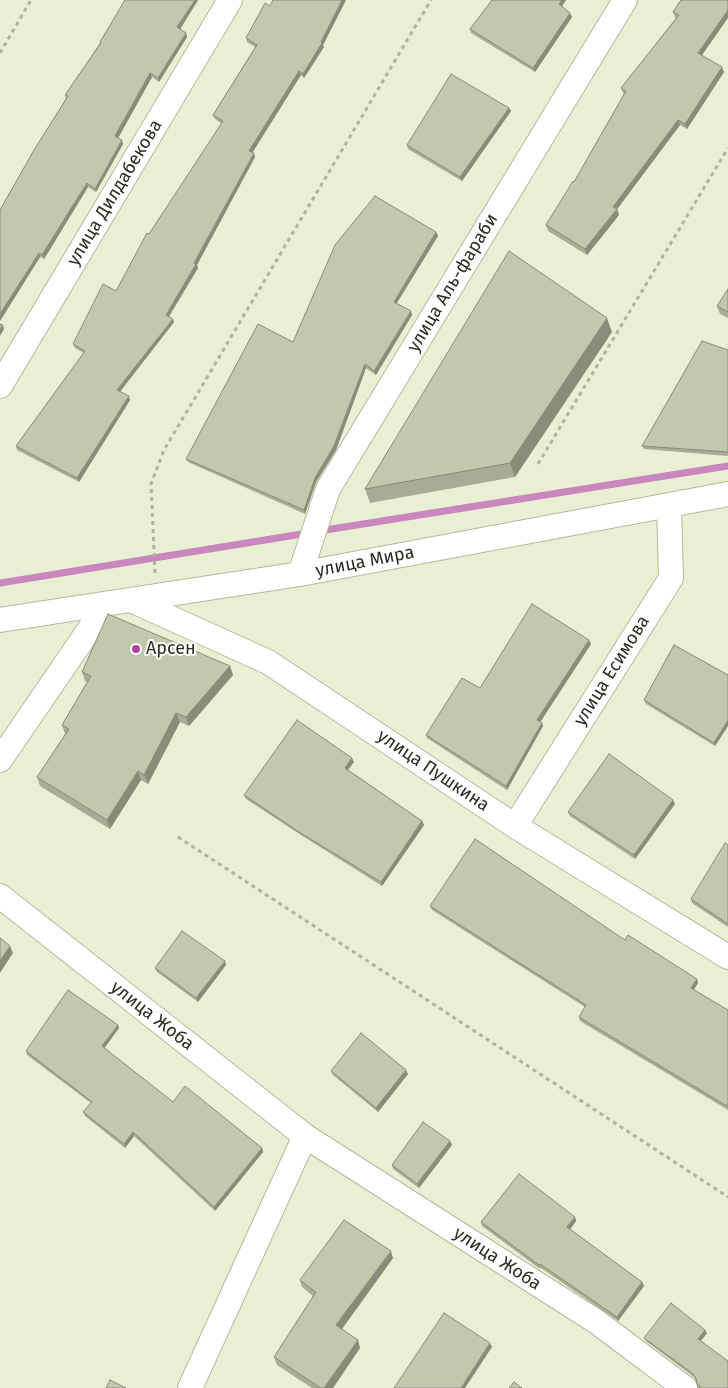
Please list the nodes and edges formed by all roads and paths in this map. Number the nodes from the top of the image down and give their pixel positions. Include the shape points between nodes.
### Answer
1 (31, 0) edge
2 (230, 0) edge
3 (431, 0) edge
4 (625, 0) edge
5 (0, 53) edge
6 (728, 148) edge
7 (0, 386) edge
8 (538, 464) dead end
9 (728, 494) edge
10 (669, 505) junction
11 (300, 574) junction
12 (156, 596) junction
13 (130, 600) junction
14 (106, 605) junction
15 (0, 620) edge
16 (0, 760) edge
17 (515, 826) junction
18 (178, 837) dead end
19 (0, 896) edge
20 (728, 957) edge
21 (305, 1136) junction
22 (728, 1197) edge
23 (190, 1388) edge
24 (685, 1388) edge

1 - 5 path
2 - 7 street, улица Дилдабекова
3 - 12 path via 164,450 151,484
4 - 11 street, улица Аль-фараби via 328,489
6 - 8 path
9 - 10 street, улица Мира
10 - 11 street, улица Мира
10 - 17 street, улица Есимова via 671,578
11 - 12 street, улица Мира
12 - 13 street, улица Мира
13 - 14 street, улица Мира
13 - 17 street, улица Пушкина via 268,662
14 - 15 street, улица Мира
14 - 16 street
17 - 20 street, улица Пушкина
18 - 22 path
19 - 21 street, улица Жоба
21 - 23 street
21 - 24 street, улица Жоба via 597,1322

